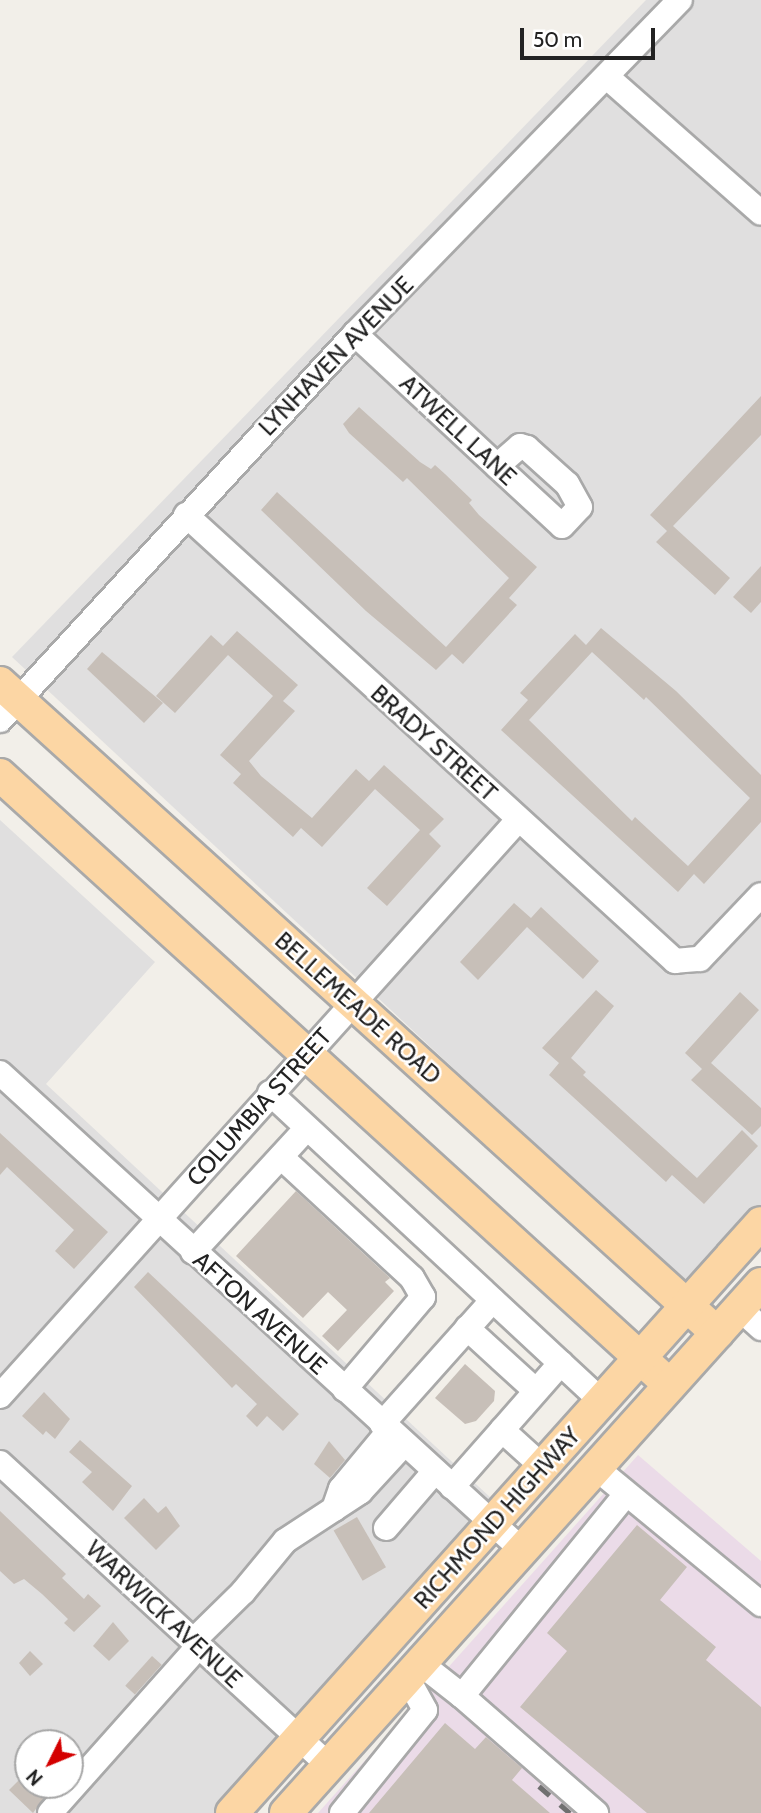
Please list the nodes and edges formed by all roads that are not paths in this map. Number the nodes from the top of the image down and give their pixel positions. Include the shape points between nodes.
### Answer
1 (680, 0) edge
2 (607, 77) junction
3 (761, 213) edge
4 (355, 334) junction
5 (497, 466) junction
6 (186, 515) junction
7 (6, 701) edge
8 (0, 775) edge
9 (519, 820) junction
10 (761, 895) edge
11 (352, 1003) junction
12 (306, 1053) junction
13 (0, 1073) edge
14 (270, 1093) junction
15 (307, 1128) junction
16 (281, 1157) junction
17 (158, 1220) junction
18 (761, 1223) edge
19 (193, 1252) junction
20 (761, 1284) edge
21 (493, 1300) junction
22 (686, 1306) junction
23 (750, 1318) edge
24 (467, 1328) junction
25 (717, 1333) junction
26 (640, 1357) junction
27 (561, 1363) junction
28 (670, 1385) junction
29 (345, 1390) junction
30 (536, 1391) junction
31 (0, 1396) edge
32 (601, 1401) junction
33 (502, 1430) junction
34 (392, 1433) junction
35 (0, 1463) edge
36 (543, 1467) junction
37 (596, 1468) junction
38 (443, 1479) junction
39 (626, 1494) junction
40 (493, 1524) junction
41 (386, 1528) dead end
42 (522, 1550) junction
43 (761, 1604) edge
44 (196, 1643) junction
45 (414, 1670) junction
46 (462, 1696) junction
47 (299, 1738) junction
48 (328, 1765) junction
49 (295, 1810) edge
50 (50, 1813) edge
51 (232, 1813) edge
52 (342, 1813) edge
53 (596, 1813) edge

1 - 2 street, LYNHAVEN AVENUE
2 - 3 street
2 - 4 street, LYNHAVEN AVENUE
4 - 5 street, ATWELL LANE
4 - 6 street, LYNHAVEN AVENUE
5 - 5 street, ATWELL LANE via 562,526 580,507 567,484 527,448 520,446
6 - 7 street, LYNHAVEN AVENUE
6 - 9 street, BRADY STREET
7 - 11 main road, BELLEMEADE ROAD
8 - 12 main road
9 - 10 street, BRADY STREET via 663,953 687,963 711,950
9 - 11 street, COLUMBIA STREET
11 - 12 street, COLUMBIA STREET
11 - 22 main road, BELLEMEADE ROAD
12 - 14 street, COLUMBIA STREET
12 - 26 main road
13 - 17 street, AFTON AVENUE
14 - 15 street
14 - 17 street, COLUMBIA STREET
15 - 16 street
15 - 21 street
16 - 19 street
16 - 29 street via 412,1278 423,1297
17 - 19 street, AFTON AVENUE
17 - 31 street, COLUMBIA STREET
18 - 22 main road, RICHMOND HIGHWAY
19 - 29 street, AFTON AVENUE
20 - 23 main road, RICHMOND HIGHWAY
21 - 24 street
21 - 27 street
22 - 25 main road, BELLEMEADE ROAD
22 - 26 main road, RICHMOND HIGHWAY
23 - 25 main road, RICHMOND HIGHWAY
24 - 30 street
24 - 34 street
25 - 28 main road, RICHMOND HIGHWAY
26 - 28 main road
26 - 32 main road, RICHMOND HIGHWAY
27 - 30 street
27 - 32 street
28 - 37 main road, RICHMOND HIGHWAY
29 - 34 street, AFTON AVENUE
30 - 33 street
32 - 36 main road, RICHMOND HIGHWAY
33 - 36 street
33 - 38 street
34 - 38 street, AFTON AVENUE
34 - 44 street via 351,1474 334,1510 285,1541
35 - 44 street, WARWICK AVENUE
36 - 40 main road, RICHMOND HIGHWAY
37 - 39 street
37 - 42 main road, RICHMOND HIGHWAY
38 - 40 street, AFTON AVENUE
38 - 41 street
39 - 43 street
39 - 46 street
40 - 42 street, AFTON AVENUE
40 - 47 main road, RICHMOND HIGHWAY
42 - 45 main road, RICHMOND HIGHWAY
44 - 47 street, WARWICK AVENUE
44 - 50 street
45 - 46 street
45 - 48 main road, RICHMOND HIGHWAY
45 - 52 street via 425,1710
46 - 53 street
47 - 48 street, WARWICK AVENUE
47 - 51 main road, RICHMOND HIGHWAY
48 - 49 main road, RICHMOND HIGHWAY

